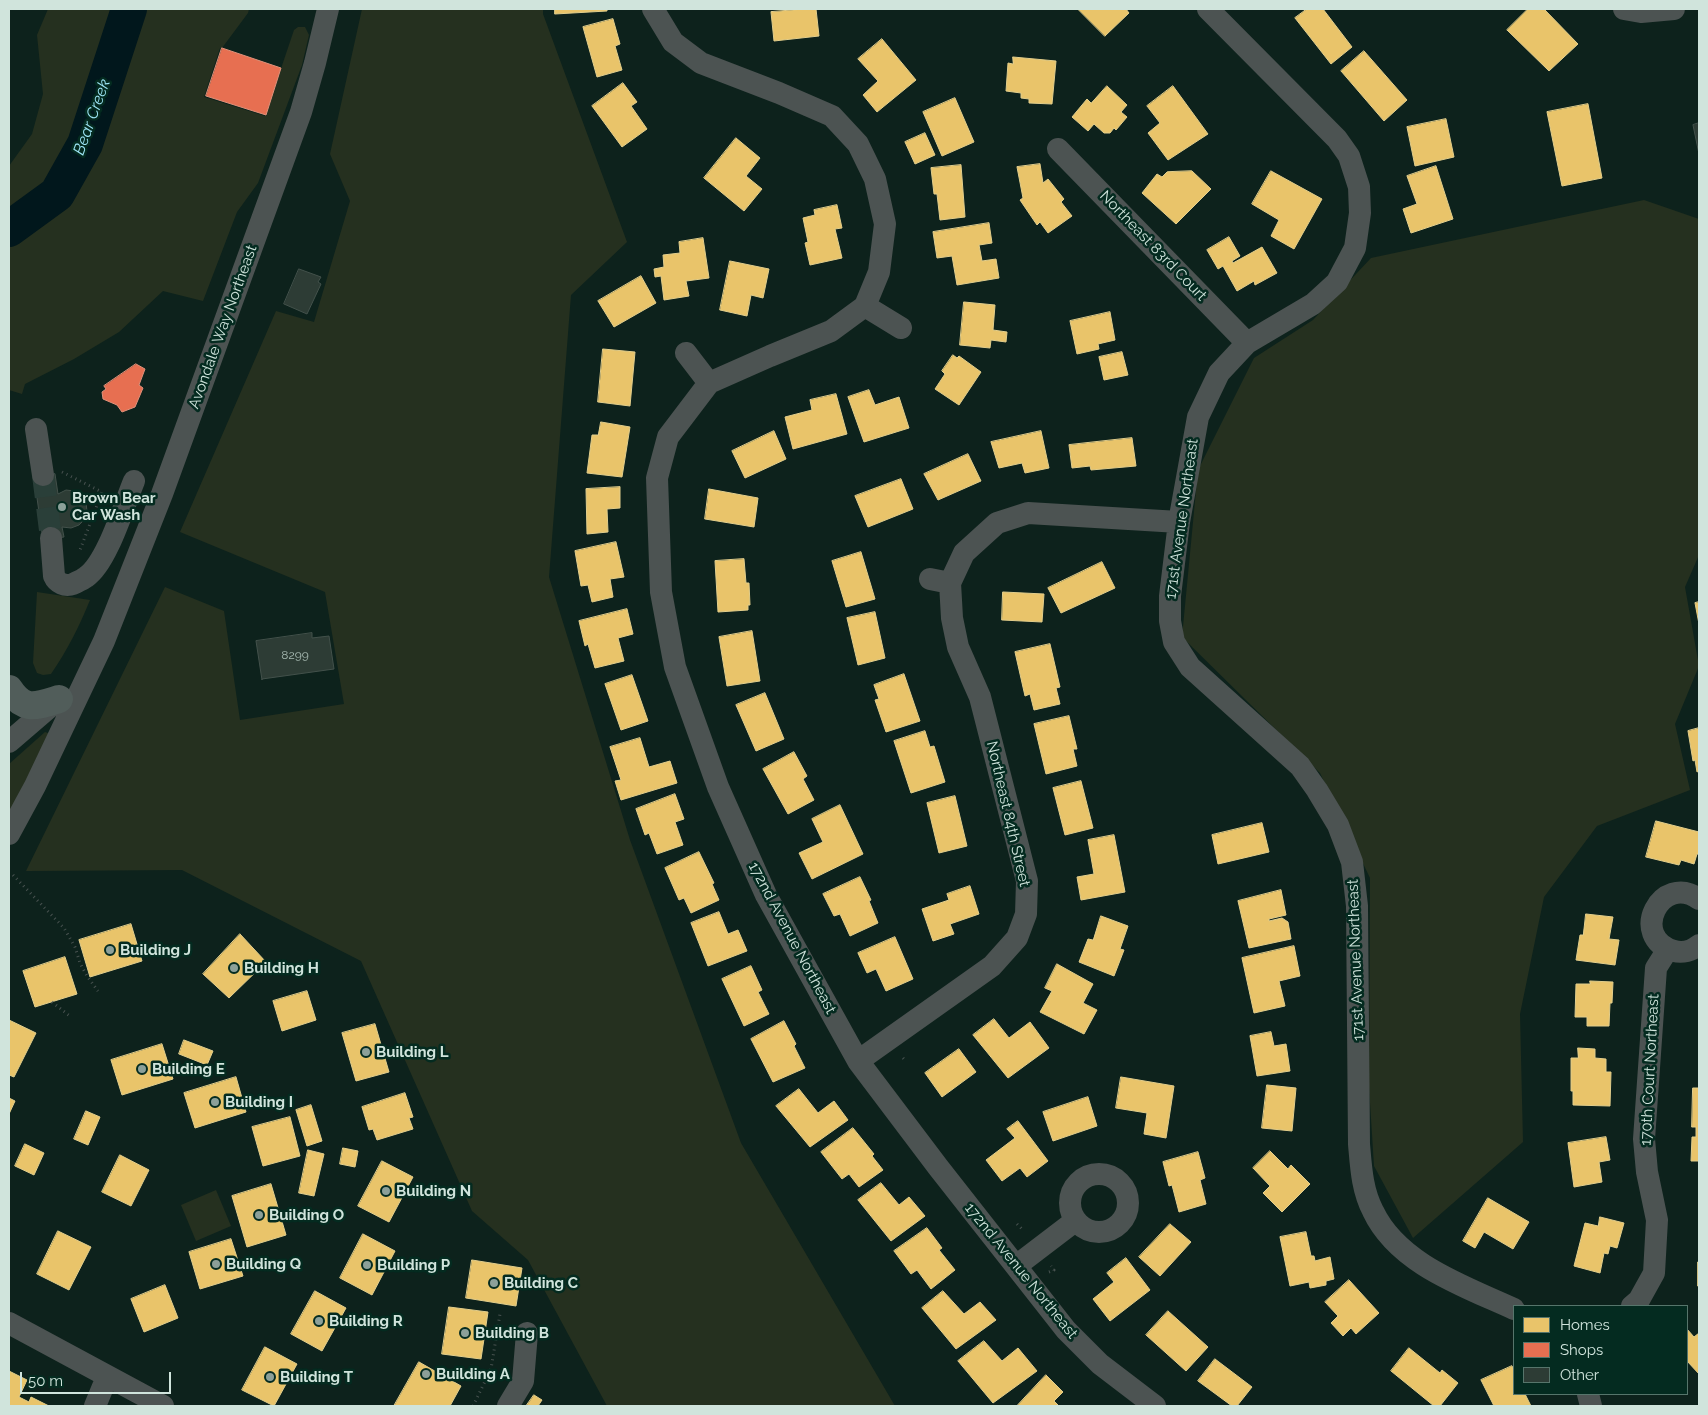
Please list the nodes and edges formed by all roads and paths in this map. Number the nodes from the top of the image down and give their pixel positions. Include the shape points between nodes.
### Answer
1 (328, 9) edge
2 (653, 9) edge
3 (1208, 9) edge
4 (1624, 9) edge
5 (1674, 9) edge
6 (1058, 149) dead end
7 (865, 306) junction
8 (901, 328) dead end
9 (1247, 343) junction
10 (686, 352) dead end
11 (710, 383) junction
12 (36, 429) dead end
13 (51, 473) joint
14 (130, 479) dead end
15 (1179, 522) junction
16 (51, 538) tunnel mouth
17 (78, 555) dead end
18 (104, 641) junction
19 (9, 689) edge
20 (59, 699) junction
21 (9, 742) edge
22 (9, 834) edge
23 (13, 875) dead end
24 (1699, 899) edge
25 (1699, 945) edge
26 (1668, 949) junction
27 (98, 991) dead end
28 (52, 1002) dead end
29 (71, 1017) dead end
30 (858, 1061) junction
31 (1075, 1221) dead end
32 (1017, 1224) dead end
33 (1022, 1229) dead end
34 (1016, 1266) junction
35 (1050, 1266) dead end
36 (1049, 1272) dead end
37 (1633, 1305) edge
38 (1513, 1309) edge
39 (500, 1314) dead end
40 (9, 1323) edge
41 (527, 1333) dead end
42 (107, 1377) junction
43 (95, 1406) edge
44 (163, 1406) edge
45 (473, 1406) edge
46 (508, 1406) edge
47 (1155, 1406) edge

1 - 18 street, Avondale Way Northeast via 308,88 274,190
2 - 7 street via 673,42 701,63 832,116 858,144 876,179 885,224 879,272
3 - 9 street, 171st Avenue Northeast via 1337,139 1349,156 1359,187 1360,213 1355,248 1337,282 1313,304
4 - 5 street via 1641,12
6 - 9 street, Northeast 83rd Court
7 - 8 street
7 - 11 street, 172nd Avenue Northeast via 831,331
9 - 15 street, 171st Avenue Northeast via 1219,373 1198,417
10 - 11 street
11 - 30 street, 172nd Avenue Northeast via 668,437 657,478 661,592 675,666 718,788 766,894
12 - 13 street
13 - 17 path via 102,492
14 - 16 street via 95,556 84,574 70,585 57,582 54,576
15 - 30 street, Northeast 84th Street via 1028,513 997,523 964,553 940,581 958,647 980,697 1026,881 1026,914 1017,938 992,966
15 - 38 street, 171st Avenue Northeast via 1170,596 1174,642 1190,667 1300,766 1338,825 1352,862 1357,906 1359,1144 1362,1181 1373,1212 1389,1236 1413,1259
18 - 20 street, Avondale Way Northeast
18 - 22 street, Avondale Way Northeast
19 - 20 main road via 22,704 30,706
20 - 21 street, Avondale Way Northeast
23 - 27 path via 64,928 87,976
24 - 26 street via 1678,893 1661,900 1655,908 1652,927 1660,944
25 - 26 street via 1687,952
26 - 37 street, 170th Court Northeast via 1656,968 1644,1139 1657,1220 1654,1273
28 - 29 path
30 - 34 street, 172nd Avenue Northeast
31 - 34 street
32 - 33 path
34 - 47 street, 172nd Avenue Northeast via 1066,1330 1100,1364
35 - 36 path via 1054,1270
39 - 45 path via 491,1369
40 - 42 street
41 - 46 street via 523,1381
42 - 43 street
42 - 44 street

